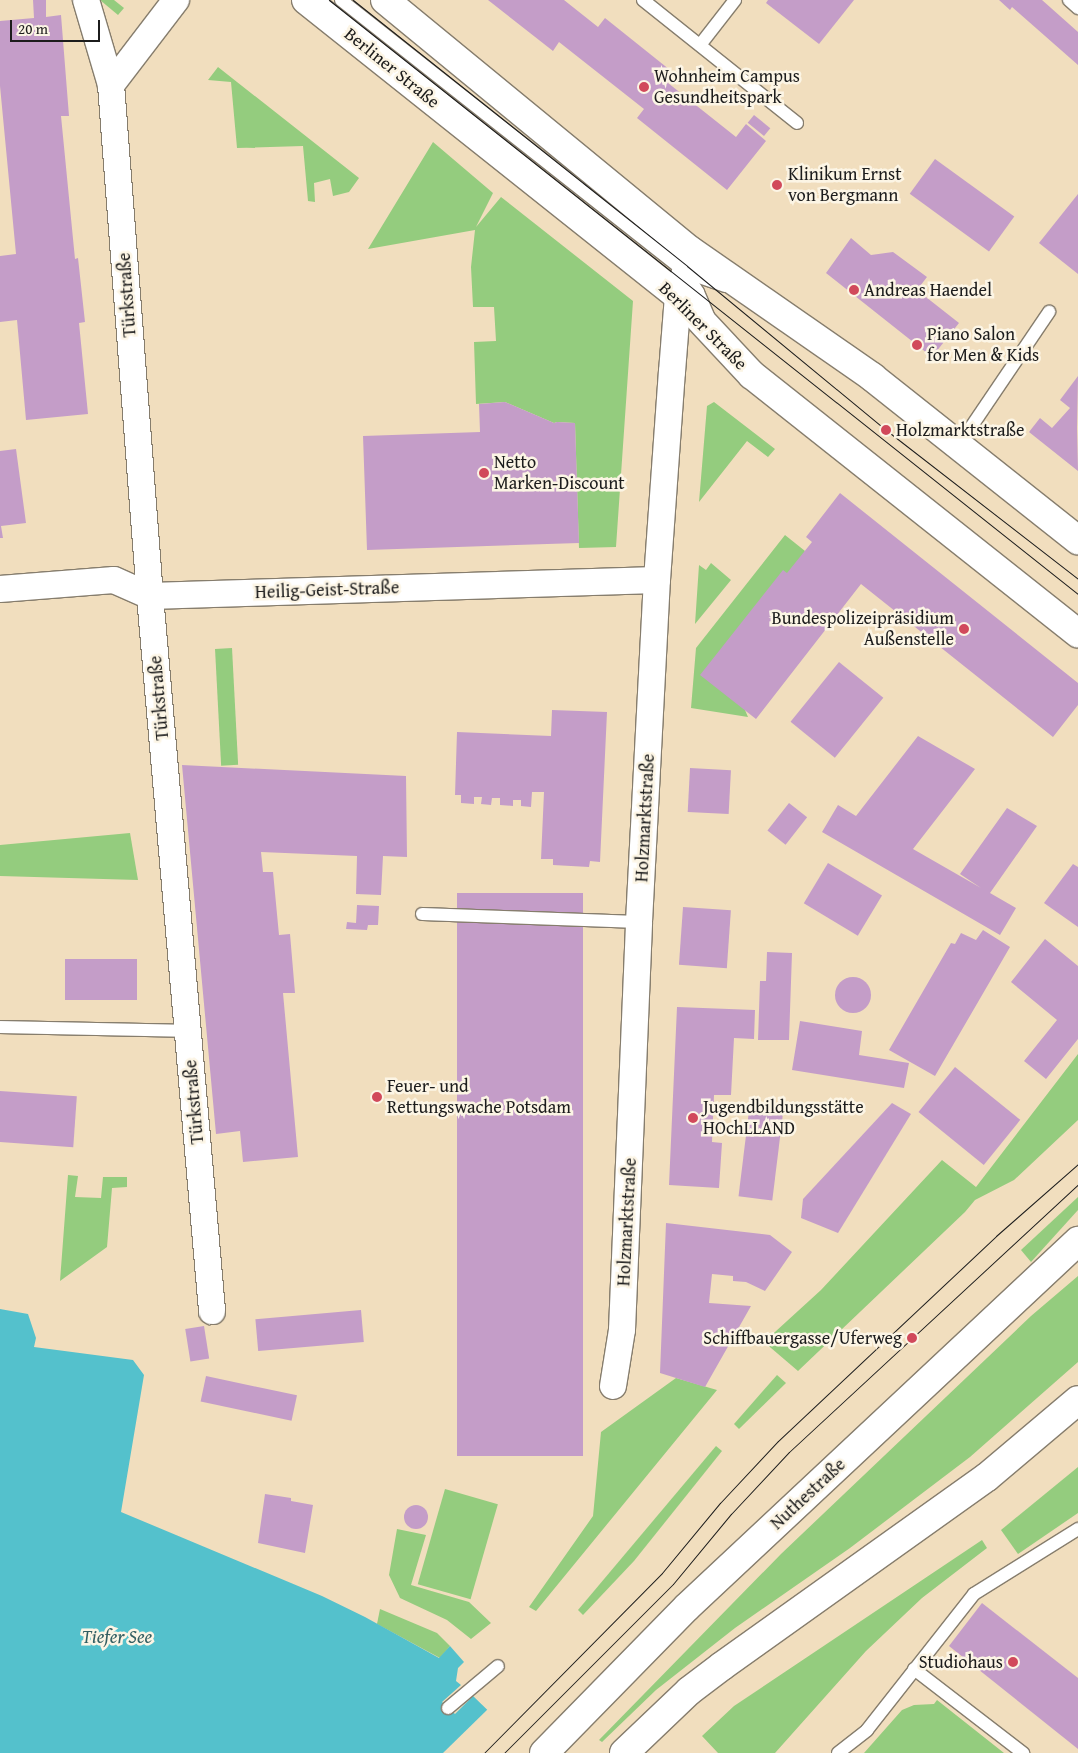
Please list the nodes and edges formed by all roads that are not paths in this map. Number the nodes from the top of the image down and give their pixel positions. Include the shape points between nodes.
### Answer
1 (86, 0) edge
2 (176, 0) edge
3 (306, 0) edge
4 (341, 0) edge
5 (385, 0) edge
6 (643, 0) edge
7 (735, 0) edge
8 (1069, 0) edge
9 (1078, 8) edge
10 (700, 45) junction
11 (111, 85) junction
12 (797, 123) dead end
13 (685, 273) junction
14 (1049, 312) dead end
15 (958, 445) junction
16 (1078, 540) edge
17 (658, 580) junction
18 (0, 589) edge
19 (150, 596) junction
20 (1078, 633) edge
21 (422, 914) dead end
22 (639, 922) junction
23 (0, 1027) edge
24 (188, 1031) junction
25 (1078, 1241) edge
26 (212, 1311) dead end
27 (613, 1386) dead end
28 (1078, 1400) edge
29 (1078, 1529) edge
30 (498, 1666) dead end
31 (914, 1669) junction
32 (448, 1708) dead end
33 (544, 1753) edge
34 (624, 1753) edge
35 (838, 1753) edge
36 (1023, 1753) edge

1 - 11 street, Türkstraße
2 - 11 street
3 - 13 main road, Berliner Straße
4 - 13 lane
5 - 13 main road, Berliner Straße
6 - 10 lane
7 - 10 lane
8 - 9 lane
10 - 12 lane
11 - 19 street, Türkstraße
13 - 15 main road, Berliner Straße via 760,299 872,377
13 - 17 street, Holzmarktstraße
13 - 20 main road, Berliner Straße via 717,337 752,375
14 - 15 lane
15 - 16 main road, Berliner Straße
17 - 19 street, Heilig-Geist-Straße
17 - 22 street, Holzmarktstraße
18 - 19 street, Heilig-Geist-Straße via 114,580
19 - 24 street, Türkstraße
21 - 22 lane
22 - 27 street, Holzmarktstraße via 622,1330
23 - 24 lane
24 - 26 street, Türkstraße
25 - 33 main road, Nuthestraße via 687,1607
28 - 34 main road via 987,1477 689,1691
29 - 31 lane via 974,1594
30 - 32 lane
31 - 35 lane via 867,1730
31 - 36 lane

